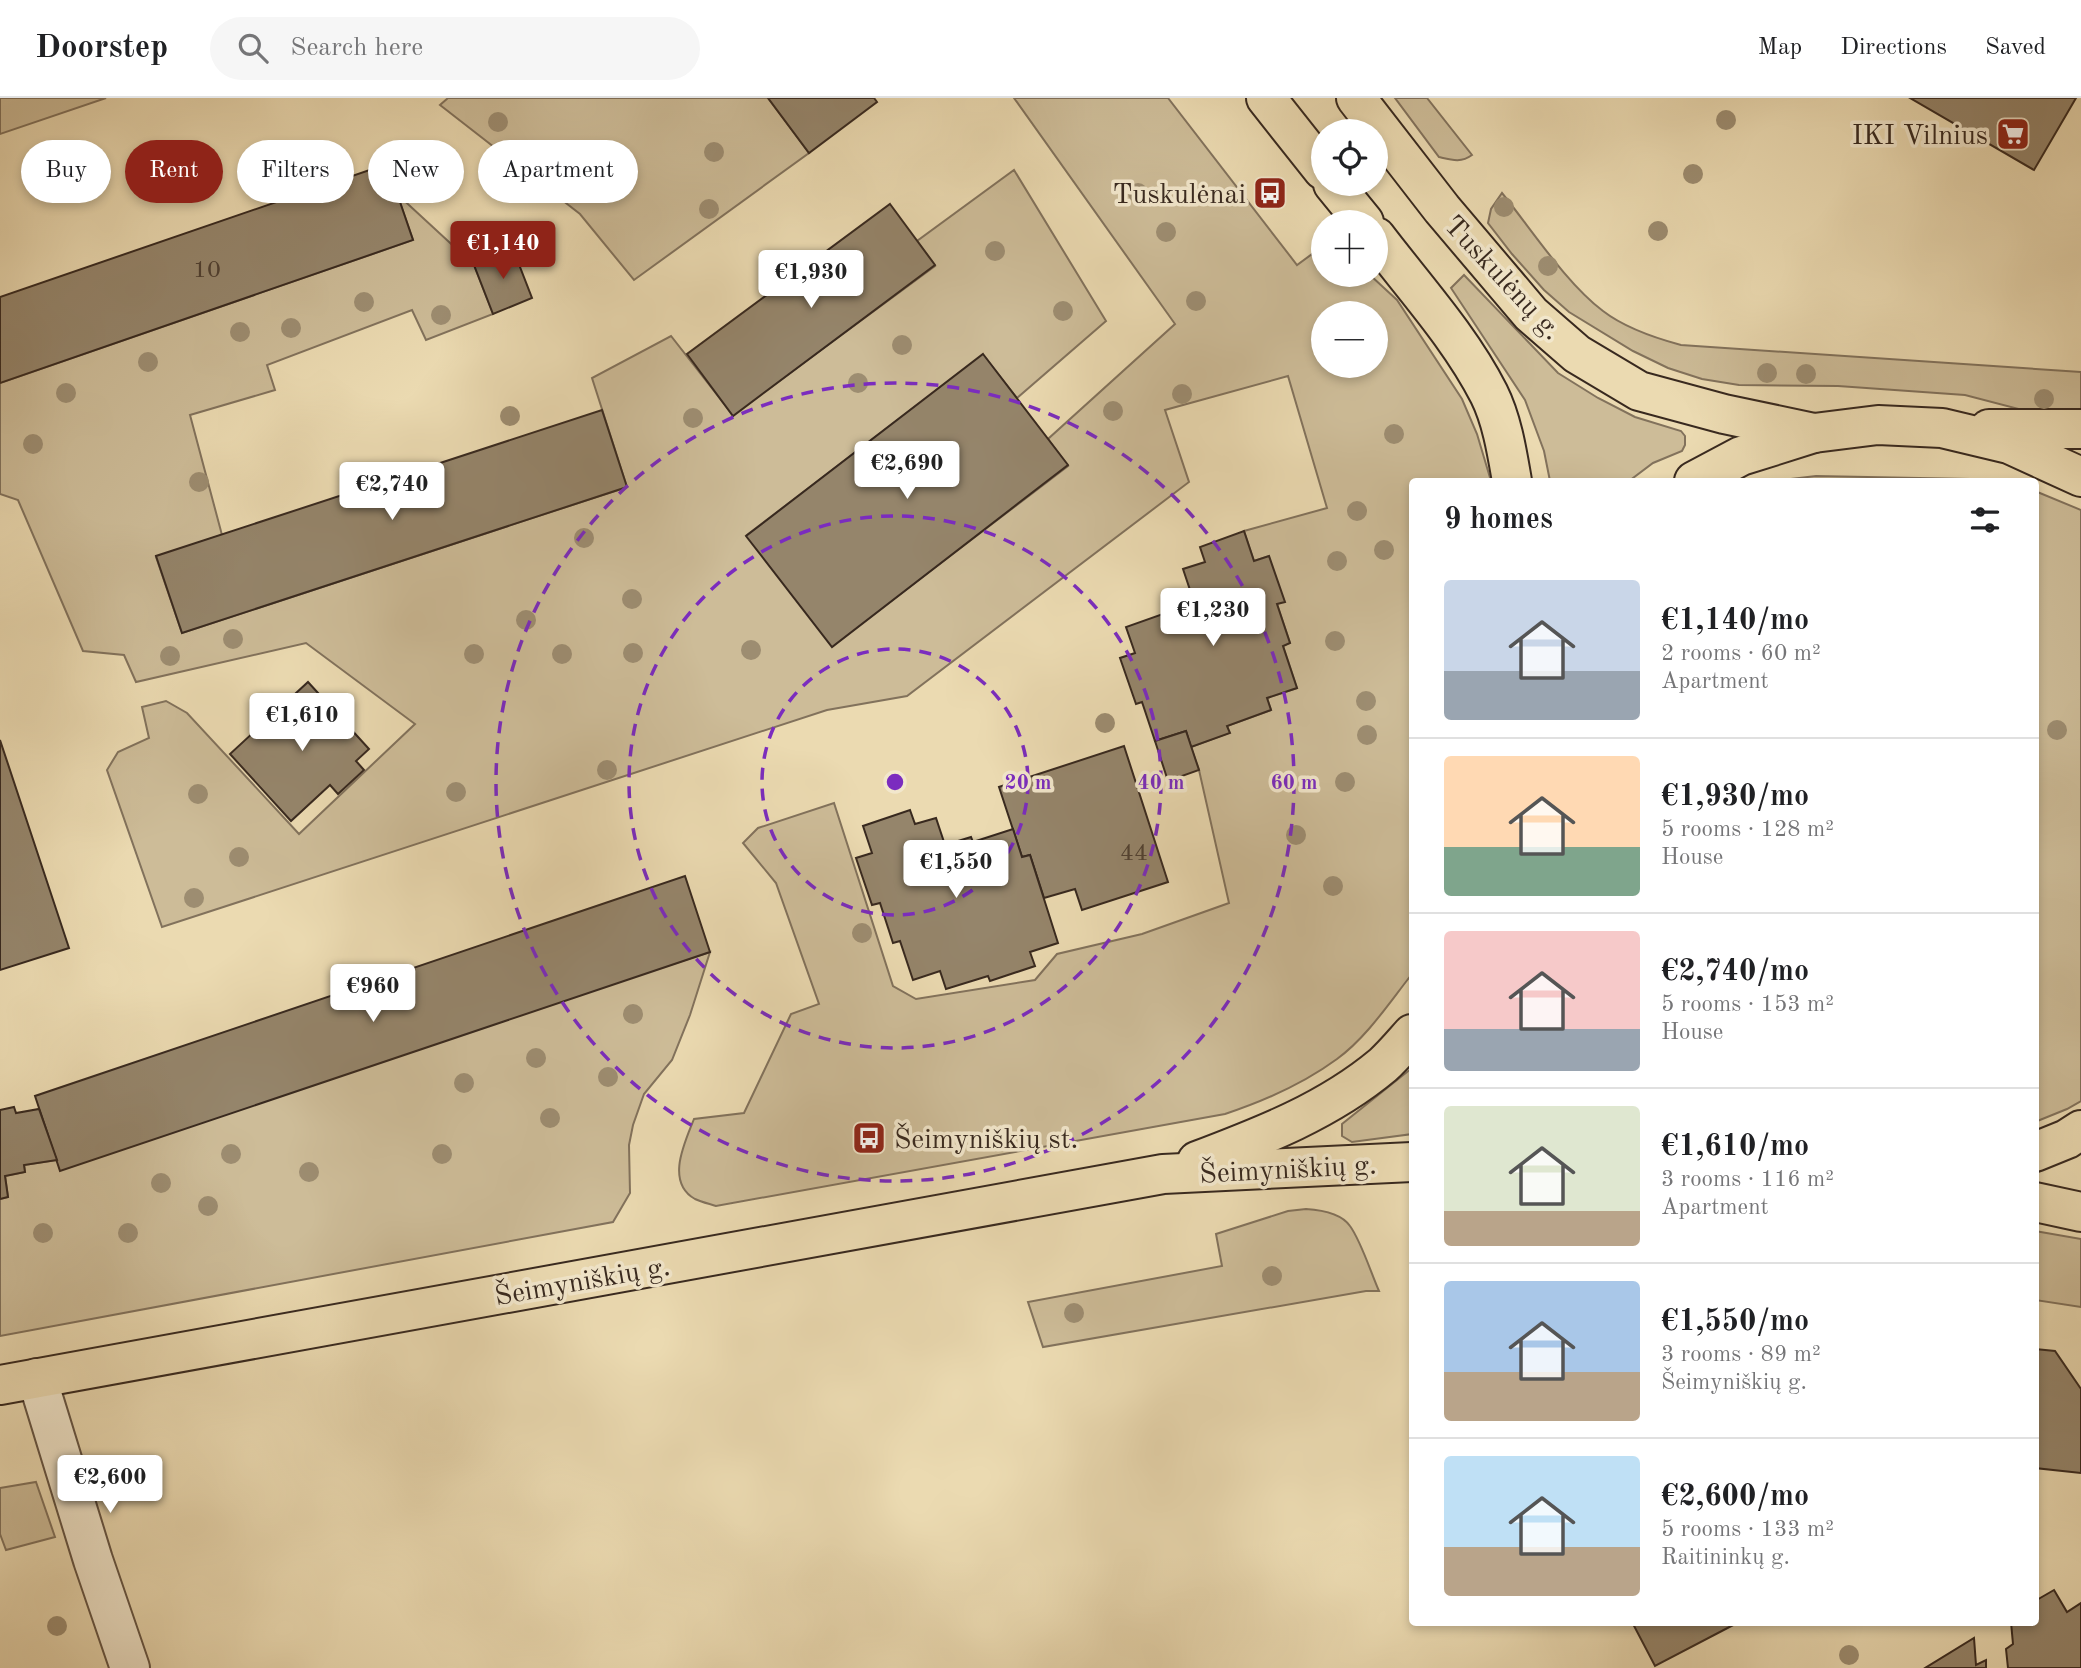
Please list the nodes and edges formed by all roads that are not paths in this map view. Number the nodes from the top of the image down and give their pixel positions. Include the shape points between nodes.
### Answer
1 (1266, 98) edge
2 (1356, 98) edge
3 (1311, 155) edge
4 (1343, 196) edge
5 (1355, 210) edge
6 (1388, 252) edge
7 (1942, 428) junction
8 (2081, 429) edge
9 (1814, 433) junction
10 (2081, 477) edge
11 (1512, 478) edge
12 (1700, 478) edge
13 (1409, 1037) edge
14 (2081, 1130) edge
15 (2039, 1150) edge
16 (1409, 1162) edge
17 (1163, 1174) junction
18 (2039, 1203) edge
19 (2081, 1212) edge
20 (37, 1378) junction
21 (0, 1385) edge
22 (130, 1668) edge

1 - 3 main road
2 - 9 main road, Tuskulėnų g. via 1522,304 1577,354 1639,391
4 - 5 main road
6 - 11 main road via 1454,337 1489,394 1506,443
7 - 8 main road
7 - 9 main road via 1878,425
7 - 10 main road via 2009,444
9 - 12 main road via 1741,456
13 - 17 main road, Šeimyniškių g. via 1384,1064 1336,1100 1276,1131
14 - 15 main road
16 - 17 main road, Šeimyniškių g.
17 - 20 main road, Šeimyniškių g.
18 - 19 main road
20 - 21 main road, Šeimyniškių g.
20 - 22 street

